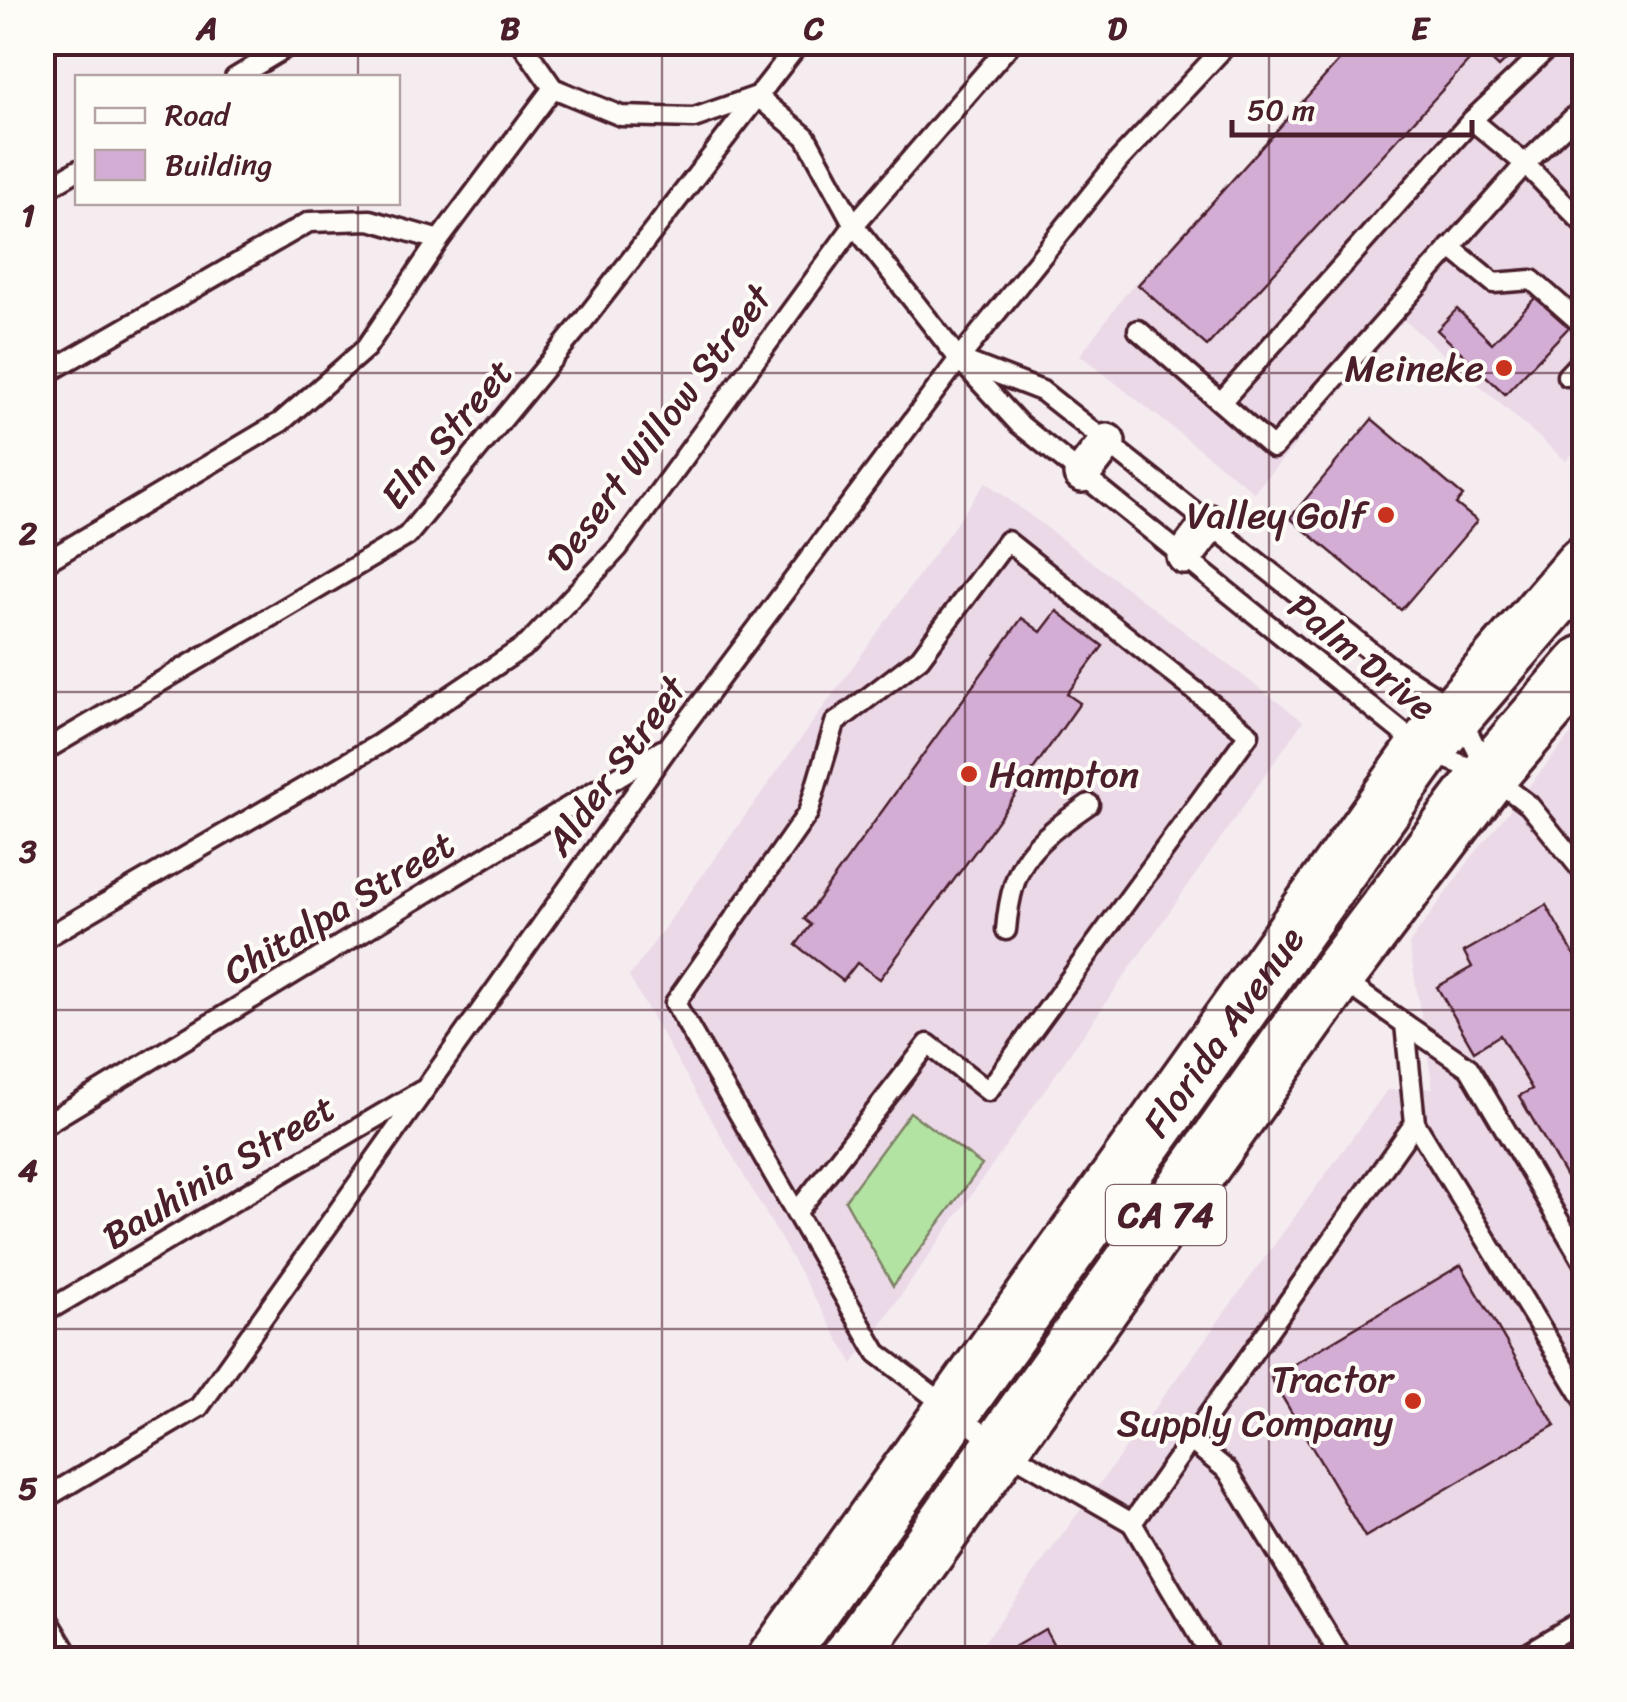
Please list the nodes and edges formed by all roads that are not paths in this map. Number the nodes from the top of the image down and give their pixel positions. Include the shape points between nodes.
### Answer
1 (295, 42) edge
2 (521, 42) edge
3 (800, 42) edge
4 (1012, 42) edge
5 (1229, 42) edge
6 (1554, 42) edge
7 (241, 75) edge
8 (553, 88) junction
9 (756, 96) junction
10 (1584, 106) edge
11 (1472, 120) junction
12 (1526, 164) junction
13 (75, 172) edge
14 (42, 191) edge
15 (1584, 224) edge
16 (854, 225) junction
17 (438, 240) junction
18 (1450, 247) junction
19 (1584, 326) edge
20 (1138, 330) dead end
21 (1584, 358) edge
22 (959, 359) junction
23 (42, 376) edge
24 (1566, 376) dead end
25 (1220, 402) junction
26 (1107, 442) junction
27 (1082, 474) junction
28 (1210, 524) junction
29 (1186, 556) junction
30 (42, 564) edge
31 (1584, 564) edge
32 (1584, 664) edge
33 (1441, 730) junction
34 (669, 746) junction
35 (42, 752) edge
36 (1489, 775) junction
37 (1089, 804) dead end
38 (1584, 874) edge
39 (1006, 930) dead end
40 (42, 940) edge
41 (1337, 976) junction
42 (1405, 1024) junction
43 (428, 1086) junction
44 (1416, 1123) junction
45 (42, 1126) edge
46 (796, 1213) junction
47 (1584, 1263) edge
48 (42, 1314) edge
49 (1584, 1399) edge
50 (952, 1410) junction
51 (1190, 1440) junction
52 (1000, 1447) junction
53 (42, 1500) edge
54 (1132, 1523) junction
55 (42, 1610) edge
56 (1584, 1619) edge
57 (71, 1658) edge
58 (776, 1660) edge
59 (850, 1660) edge
60 (1213, 1660) edge
61 (1344, 1660) edge
62 (1514, 1660) edge

1 - 7 lane
2 - 8 lane
3 - 9 lane, Elm Street
4 - 16 lane, Desert Willow Street
5 - 22 lane, Alder Street via 1119,160
6 - 11 lane
8 - 9 lane via 621,116 694,118
8 - 17 lane
9 - 16 lane, Palm Drive via 806,137
9 - 35 lane, Elm Street via 406,536
10 - 12 lane
11 - 12 lane
11 - 25 lane
12 - 15 lane
12 - 18 lane
13 - 14 lane
16 - 22 lane, Palm Drive
16 - 40 lane, Desert Willow Street via 618,548 528,644 379,744
17 - 23 lane via 370,220 309,222
17 - 30 lane via 366,348 281,422
18 - 19 lane via 1494,283 1532,280
18 - 25 lane via 1273,448
20 - 25 lane
21 - 24 lane
22 - 26 lane, Palm Drive via 1042,391
22 - 27 lane, Palm Drive via 1018,423
22 - 34 lane, Alder Street
26 - 27 street
26 - 28 lane, Palm Drive
27 - 29 lane, Palm Drive
28 - 29 street
28 - 33 lane, Palm Drive via 1390,667
29 - 33 lane, Palm Drive
31 - 33 highway, Florida Avenue
32 - 36 highway, Florida Avenue / CA 74
33 - 36 lane, Palm Drive
33 - 36 lane, Palm Drive
33 - 50 highway, Florida Avenue
34 - 43 lane, Alder Street
34 - 45 lane, Chitalpa Street
36 - 38 lane via 1529,805
36 - 41 highway, Florida Avenue / CA 74
37 - 39 lane via 1026,857 1010,892
41 - 42 lane
41 - 52 highway, Florida Avenue / CA 74
42 - 44 lane
42 - 47 lane via 1469,1068
43 - 48 lane, Bauhinia Street
43 - 53 lane, Alder Street via 199,1407
44 - 49 lane
44 - 51 lane
46 - 46 lane via 675,1003 808,813 835,723 920,658 1007,541 1249,734 988,1091 928,1044
46 - 50 lane via 877,1353
50 - 52 lane
50 - 58 highway, Florida Avenue
51 - 54 lane
51 - 61 lane via 1228,1471
52 - 54 lane
52 - 59 highway, Florida Avenue / CA 74
54 - 60 lane
55 - 57 lane
56 - 62 lane

